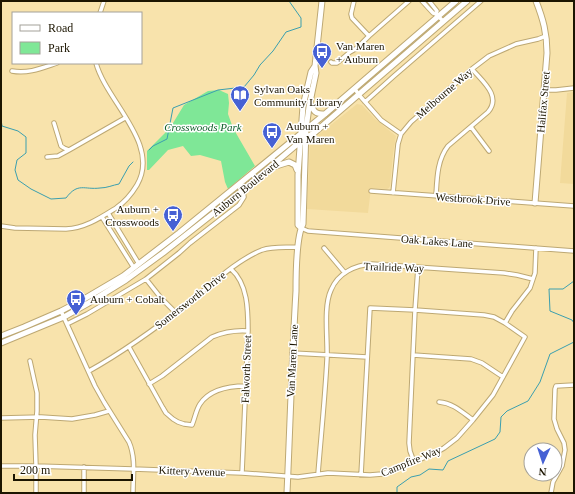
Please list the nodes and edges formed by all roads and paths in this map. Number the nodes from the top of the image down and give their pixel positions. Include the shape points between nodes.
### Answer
1 (104, 1) edge
2 (322, 1) edge
3 (354, 1) edge
4 (409, 1) edge
5 (422, 1) edge
6 (429, 1) edge
7 (456, 1) edge
8 (467, 1) edge
9 (481, 1) edge
10 (537, 1) edge
11 (100, 12) edge
12 (438, 15) junction
13 (443, 21) junction
14 (369, 36) junction
15 (546, 36) junction
16 (331, 62) dead end
17 (54, 64) edge
18 (96, 64) edge
19 (315, 66) junction
20 (472, 69) junction
21 (12, 71) dead end
22 (574, 88) edge
23 (355, 89) junction
24 (544, 90) junction
25 (359, 95) junction
26 (310, 102) junction
27 (365, 102) junction
28 (325, 114) junction
29 (126, 118) junction
30 (54, 123) dead end
31 (471, 127) junction
32 (304, 131) junction
33 (401, 134) junction
34 (306, 138) junction
35 (301, 142) junction
36 (69, 150) junction
37 (489, 150) dead end
38 (47, 157) dead end
39 (268, 169) junction
40 (298, 175) junction
41 (298, 186) junction
42 (243, 190) junction
43 (371, 191) dead end
44 (393, 193) junction
45 (436, 196) junction
46 (304, 204) junction
47 (535, 204) junction
48 (574, 206) edge
49 (108, 213) junction
50 (102, 216) junction
51 (1, 226) edge
52 (301, 228) junction
53 (298, 247) junction
54 (324, 248) dead end
55 (536, 248) junction
56 (574, 251) edge
57 (139, 264) junction
58 (418, 267) junction
59 (133, 268) junction
60 (142, 268) junction
61 (231, 269) junction
62 (137, 273) junction
63 (344, 273) junction
64 (146, 279) junction
65 (533, 279) junction
66 (415, 310) junction
67 (61, 311) junction
68 (176, 313) junction
69 (64, 317) junction
70 (505, 323) junction
71 (67, 324) junction
72 (248, 331) junction
73 (1, 336) edge
74 (1, 343) edge
75 (129, 347) junction
76 (292, 353) junction
77 (327, 355) junction
78 (413, 356) junction
79 (368, 357) junction
80 (30, 361) dead end
81 (89, 372) junction
82 (503, 377) junction
83 (149, 384) junction
84 (574, 385) edge
85 (246, 386) junction
86 (439, 402) dead end
87 (109, 411) junction
88 (36, 417) junction
89 (1, 418) edge
90 (473, 420) junction
91 (414, 462) junction
92 (1, 466) edge
93 (36, 466) junction
94 (84, 467) junction
95 (133, 468) junction
96 (242, 473) junction
97 (318, 474) junction
98 (361, 475) junction
99 (288, 476) junction
100 (36, 493) edge
101 (84, 493) edge
102 (133, 493) edge
103 (287, 493) edge
104 (551, 493) edge

1 - 11 street
2 - 19 main road, Van Maren Lane
3 - 14 street via 352,18
4 - 14 street
5 - 12 street
6 - 12 street
7 - 12 main road, Auburn Boulevard
8 - 13 main road, Auburn Boulevard
9 - 27 street
10 - 15 main road, Halifax Street
12 - 13 street
12 - 23 main road, Auburn Boulevard
13 - 25 main road, Auburn Boulevard
14 - 16 street via 337,63
15 - 20 street, Melbourne Way via 506,48 489,56
15 - 24 main road, Halifax Street
17 - 21 street via 29,72
18 - 29 street via 102,79
19 - 26 main road, Van Maren Lane
19 - 32 main road, Van Maren Lane via 311,72 303,106
20 - 31 street via 492,94 493,100 490,110
20 - 33 street, Melbourne Way via 411,122
22 - 24 street
23 - 25 street
23 - 28 main road, Auburn Boulevard
24 - 47 main road, Halifax Street
25 - 27 street
25 - 34 main road, Auburn Boulevard
26 - 28 main road via 313,111
26 - 32 main road, Van Maren Lane
27 - 33 street via 381,120
28 - 32 main road, Auburn Boulevard
29 - 36 street
29 - 49 street via 140,144 142,172 129,197
30 - 36 street via 61,146
31 - 37 street
31 - 45 street via 443,153
32 - 34 main road, Van Maren Lane
32 - 35 main road, Van Maren Lane
32 - 57 main road, Auburn Boulevard
33 - 44 street, Melbourne Way via 397,148
34 - 35 main road, Auburn Boulevard
34 - 46 main road, Van Maren Lane
35 - 39 main road, Auburn Boulevard
35 - 40 main road, Van Maren Lane
36 - 38 street via 58,156
39 - 40 main road via 290,162 295,165
39 - 42 main road, Auburn Boulevard
40 - 41 main road, Van Maren Lane
41 - 46 main road
41 - 52 main road, Van Maren Lane via 298,224
42 - 60 main road, Auburn Boulevard
42 - 64 street via 244,197 239,204
43 - 44 street, Westbrook Drive
44 - 45 street, Westbrook Drive
45 - 47 street, Westbrook Drive
46 - 52 main road, Van Maren Lane
47 - 48 street, Westbrook Drive
49 - 50 street
49 - 57 street
50 - 51 street via 72,229
50 - 59 street
52 - 53 main road, Van Maren Lane
52 - 55 street, Oak Lakes Lane via 308,231
53 - 61 street, Somersworth Drive via 273,247 262,250
53 - 76 main road, Van Maren Lane
54 - 63 street
55 - 56 street, Oak Lakes Lane
55 - 65 street
57 - 59 main road, Auburn Boulevard
57 - 60 street
58 - 63 street, Trailride Way via 366,264
58 - 65 street, Trailride Way via 504,273
58 - 66 street
59 - 62 street
59 - 67 main road, Auburn Boulevard
60 - 62 main road, Auburn Boulevard
61 - 68 street, Somersworth Drive
61 - 72 street, Falworth Street via 236,274 246,299
62 - 69 main road, Auburn Boulevard
63 - 77 street, Trailride Way via 332,288 327,303
64 - 68 street
64 - 71 street
65 - 70 street via 530,288
66 - 70 street via 484,316
66 - 78 street
66 - 79 street via 370,308
67 - 69 street
67 - 73 main road, Auburn Boulevard
68 - 75 street, Somersworth Drive
69 - 71 street
69 - 74 main road, Auburn Boulevard
70 - 82 street, Campfire Way via 525,337
71 - 81 street
72 - 83 street via 232,331 212,338
72 - 85 street, Falworth Street
75 - 81 street, Somersworth Drive
75 - 83 street
76 - 77 street
76 - 99 main road, Van Maren Lane
77 - 79 street
77 - 97 street, Trailride Way
78 - 82 street via 471,359
78 - 91 street via 409,443
79 - 98 street
80 - 88 street via 37,393
81 - 87 street
82 - 90 street, Campfire Way via 493,395
83 - 85 street via 171,417 178,422 192,425 200,405 211,394 232,386
84 - 104 street via 556,386 554,389 554,419 565,450 562,466 552,482
85 - 96 street, Falworth Street
86 - 90 street via 454,406
87 - 88 street via 76,419
87 - 95 street via 132,447
88 - 89 street
88 - 93 street
90 - 91 street, Campfire Way via 450,443
91 - 98 street, Campfire Way via 382,474
92 - 93 street, Kittery Avenue
93 - 94 street, Kittery Avenue
93 - 100 street
94 - 95 street, Kittery Avenue
94 - 101 street
95 - 96 street, Kittery Avenue
95 - 102 street
96 - 99 street, Kittery Avenue
97 - 98 street, Campfire Way
97 - 99 street, Campfire Way
99 - 103 main road, Van Maren Lane

